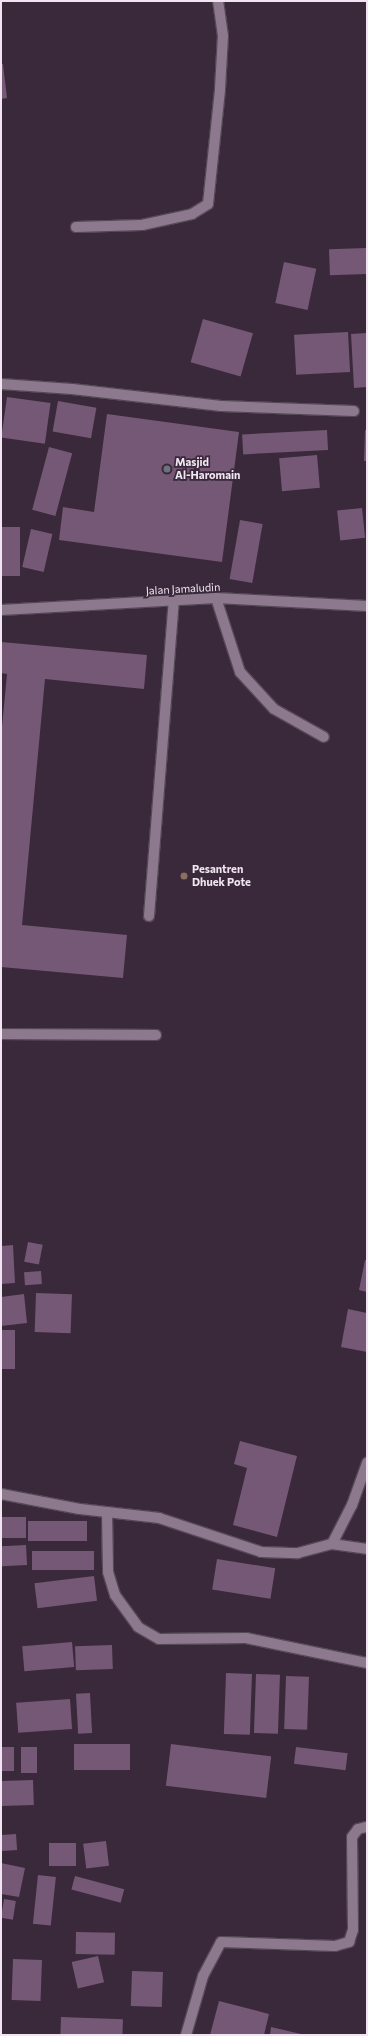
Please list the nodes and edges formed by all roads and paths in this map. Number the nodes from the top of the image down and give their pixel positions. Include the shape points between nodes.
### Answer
1 (218, 1) edge
2 (76, 226) dead end
3 (1, 384) edge
4 (354, 411) dead end
5 (216, 598) junction
6 (174, 602) junction
7 (367, 606) edge
8 (1, 610) edge
9 (324, 737) dead end
10 (149, 916) dead end
11 (1, 1034) edge
12 (156, 1035) dead end
13 (367, 1463) edge
14 (1, 1494) edge
15 (107, 1512) junction
16 (332, 1544) junction
17 (367, 1549) edge
18 (367, 1663) edge
19 (367, 1827) edge
20 (186, 2035) edge

1 - 2 street via 223,36 208,204 192,214 142,225
3 - 4 street via 72,389 221,406
5 - 6 street, Jalan Jamaludin
5 - 7 street, Jalan Jamaludin
5 - 9 street via 240,672 274,709
6 - 8 street, Jalan Jamaludin
6 - 10 street
11 - 12 street
13 - 16 street via 352,1505
14 - 15 street
15 - 16 street via 159,1518 260,1552 298,1553
15 - 18 street via 108,1572 115,1595 138,1627 159,1639 246,1638
16 - 17 street
19 - 20 street via 358,1829 352,1837 353,1930 349,1942 335,1946 221,1942 203,1976

